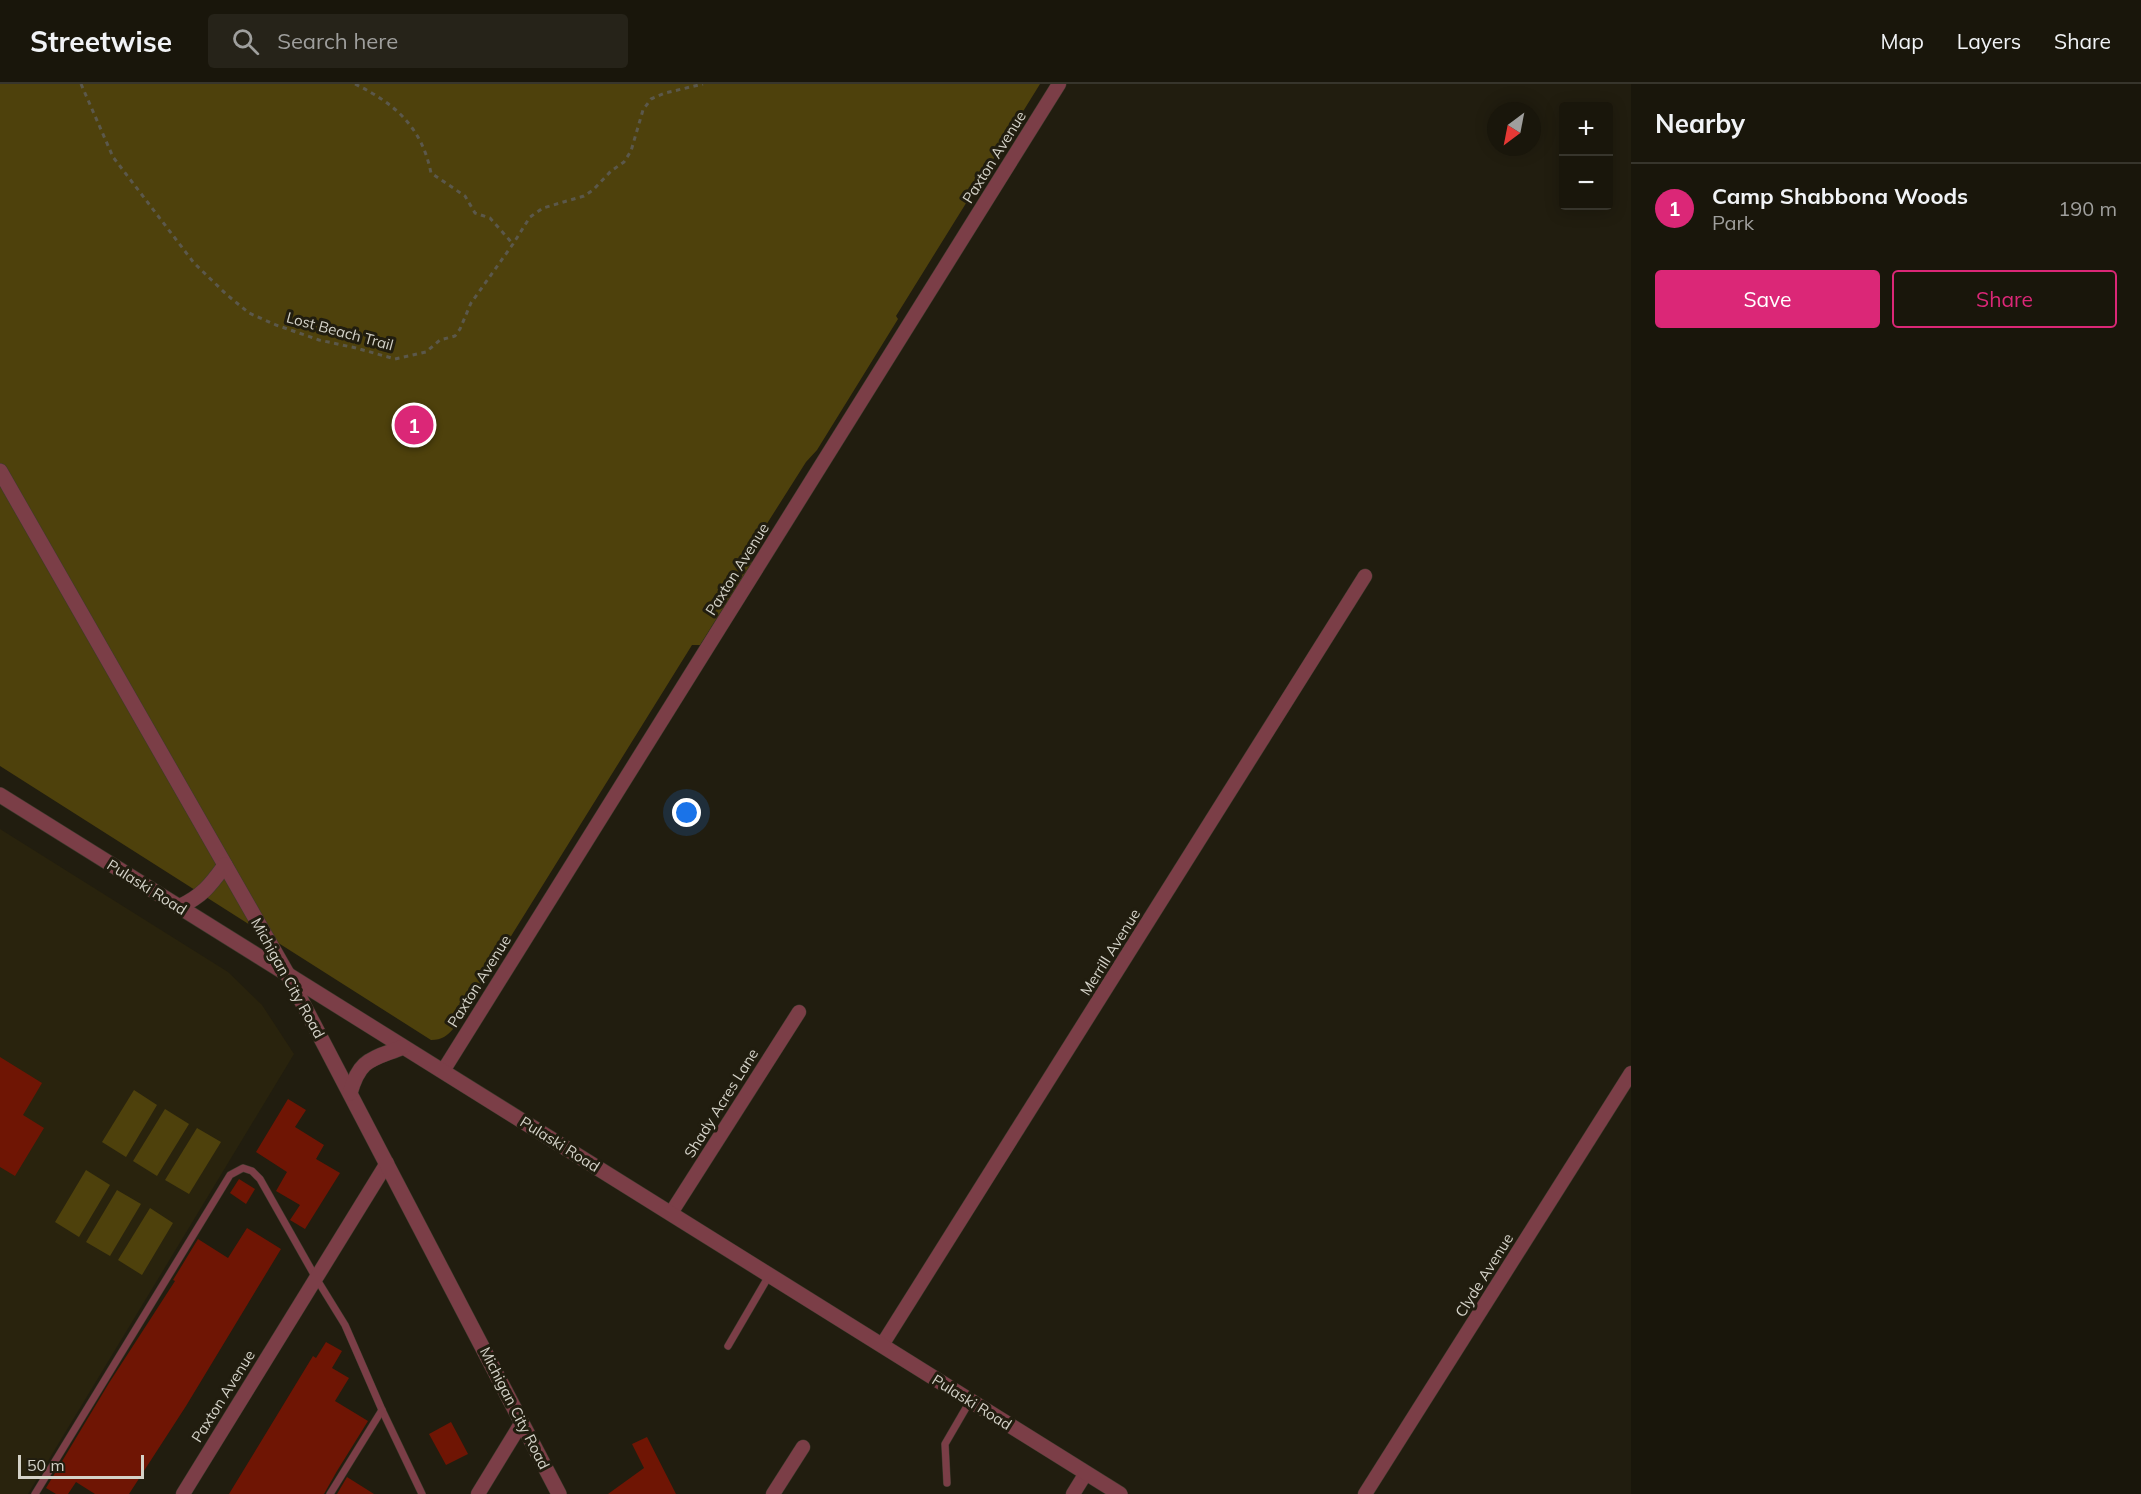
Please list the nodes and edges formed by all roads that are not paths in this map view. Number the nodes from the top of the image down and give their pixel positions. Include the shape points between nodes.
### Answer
1 (1059, 84) edge
2 (0, 471) edge
3 (1365, 576) dead end
4 (0, 795) edge
5 (225, 865) junction
6 (179, 907) junction
7 (290, 977) junction
8 (798, 1012) dead end
9 (403, 1047) junction
10 (442, 1071) junction
11 (1631, 1073) edge
12 (350, 1093) junction
13 (387, 1163) junction
14 (671, 1213) junction
15 (770, 1274) junction
16 (316, 1278) junction
17 (882, 1345) junction
18 (728, 1346) dead end
19 (970, 1401) junction
20 (382, 1410) junction
21 (522, 1422) junction
22 (802, 1447) dead end
23 (1086, 1473) junction
24 (947, 1483) dead end
25 (35, 1494) edge
26 (183, 1494) edge
27 (330, 1494) edge
28 (422, 1494) edge
29 (478, 1494) edge
30 (559, 1494) edge
31 (773, 1494) edge
32 (1073, 1494) edge
33 (1120, 1494) edge
34 (1365, 1494) edge

1 - 10 street, Paxton Avenue
2 - 5 street, Michigan City Road
3 - 17 street, Merrill Avenue
4 - 6 street, Pulaski Road
5 - 6 street via 211,886
5 - 7 street, Michigan City Road
6 - 7 street, Pulaski Road
7 - 9 street, Pulaski Road
7 - 12 street, Michigan City Road
8 - 14 street, Shady Acres Lane
9 - 10 street, Pulaski Road
9 - 12 street via 362,1065
10 - 14 street, Pulaski Road
11 - 34 street, Clyde Avenue
12 - 13 street, Michigan City Road
13 - 16 street, Paxton Avenue
13 - 21 street, Michigan City Road
14 - 15 street, Pulaski Road
15 - 17 street, Pulaski Road
15 - 18 lane
16 - 20 lane via 345,1325
16 - 25 lane via 260,1179 243,1168 230,1175
16 - 26 street, Paxton Avenue
17 - 19 street, Pulaski Road
19 - 23 street, Pulaski Road
19 - 24 lane via 945,1444
20 - 27 lane
20 - 28 lane
21 - 29 street
21 - 30 street, Michigan City Road
22 - 31 street
23 - 32 street
23 - 33 street, Pulaski Road

